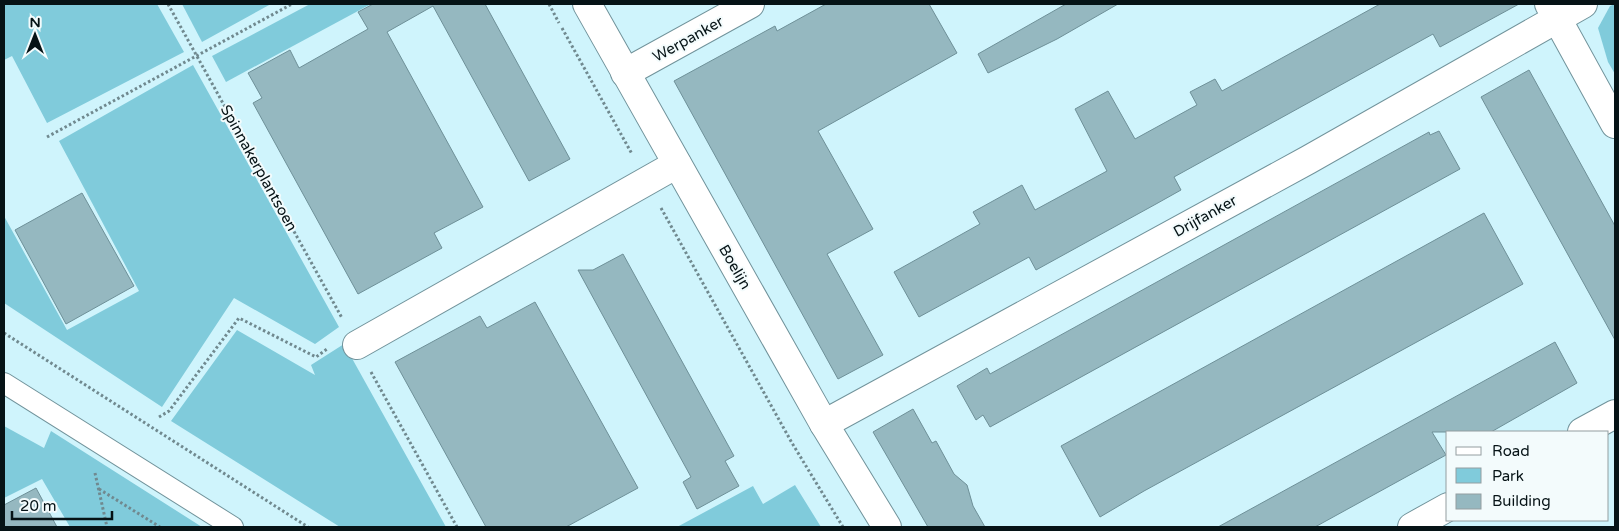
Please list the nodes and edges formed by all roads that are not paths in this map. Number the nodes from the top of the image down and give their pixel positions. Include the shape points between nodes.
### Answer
1 (587, 4) edge
2 (750, 4) edge
3 (1583, 4) edge
4 (1553, 11) edge
5 (625, 73) junction
6 (1615, 124) edge
7 (677, 164) junction
8 (353, 339) road end
9 (4, 383) edge
10 (1615, 414) edge
11 (824, 424) junction
12 (1584, 431) edge
13 (1446, 508) edge
14 (233, 527) edge
15 (887, 527) edge
16 (1412, 527) edge

1 - 5 street, Boelijn
2 - 5 street, Werpanker
3 - 4 street, Drijfanker
4 - 6 street
4 - 11 street, Drijfanker via 1308,160
5 - 7 street, Boelijn
7 - 8 street
7 - 11 street, Boelijn
9 - 14 lane
10 - 12 street
11 - 15 street, Boelijn
13 - 16 street

